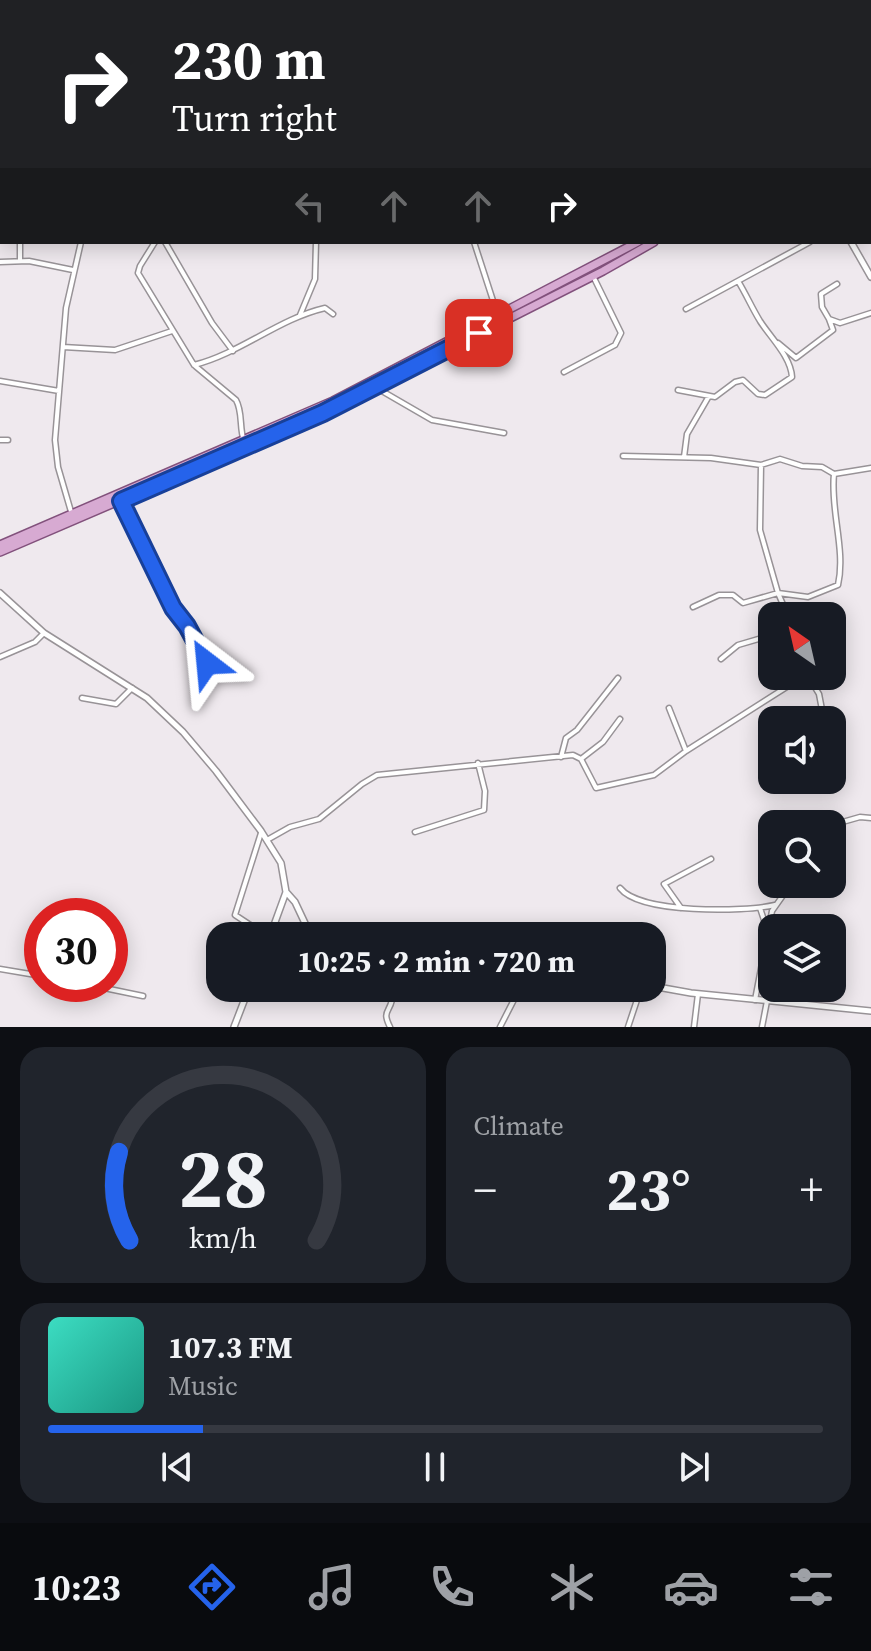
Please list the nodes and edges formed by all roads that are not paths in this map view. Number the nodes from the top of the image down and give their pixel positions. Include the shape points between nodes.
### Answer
1 (20, 244) edge
2 (80, 244) edge
3 (154, 244) edge
4 (166, 244) edge
5 (316, 244) edge
6 (475, 244) edge
7 (650, 244) edge
8 (806, 244) edge
9 (852, 244) edge
10 (627, 245) edge
11 (20, 261) junction
12 (0, 262) edge
13 (73, 270) junction
14 (593, 276) junction
15 (871, 277) edge
16 (738, 281) junction
17 (837, 284) dead end
18 (686, 309) dead end
19 (871, 313) edge
20 (333, 314) dead end
21 (300, 315) junction
22 (500, 319) junction
23 (829, 319) junction
24 (172, 331) junction
25 (776, 341) junction
26 (63, 347) junction
27 (233, 351) junction
28 (194, 365) junction
29 (564, 372) dead end
30 (0, 381) edge
31 (375, 387) junction
32 (678, 390) dead end
33 (59, 391) junction
34 (709, 396) junction
35 (504, 433) dead end
36 (0, 440) edge
37 (8, 440) dead end
38 (244, 442) junction
39 (623, 456) dead end
40 (684, 457) junction
41 (761, 465) junction
42 (188, 468) junction
43 (871, 468) edge
44 (834, 474) junction
45 (121, 501) junction
46 (72, 515) junction
47 (0, 545) edge
48 (0, 552) edge
49 (0, 593) edge
50 (778, 593) junction
51 (782, 602) edge
52 (693, 607) dead end
53 (44, 633) junction
54 (758, 639) edge
55 (0, 657) edge
56 (721, 659) dead end
57 (207, 663) dead end
58 (618, 678) dead end
59 (132, 688) junction
60 (784, 690) edge
61 (82, 698) dead end
62 (669, 708) dead end
63 (620, 719) dead end
64 (686, 751) junction
65 (561, 757) junction
66 (581, 759) junction
67 (478, 763) junction
68 (871, 818) edge
69 (846, 821) edge
70 (261, 831) junction
71 (415, 832) dead end
72 (267, 840) junction
73 (711, 859) dead end
74 (620, 888) dead end
75 (286, 892) junction
76 (780, 898) edge
77 (295, 902) junction
78 (282, 905) junction
79 (775, 905) junction
80 (681, 908) junction
81 (760, 908) junction
82 (762, 914) edge
83 (772, 914) edge
84 (246, 922) edge
85 (274, 922) edge
86 (304, 922) edge
87 (0, 969) edge
88 (24, 973) edge
89 (758, 982) edge
90 (666, 988) edge
91 (128, 993) edge
92 (698, 994) junction
93 (143, 996) dead end
94 (755, 1000) junction
95 (758, 1000) edge
96 (244, 1002) edge
97 (392, 1002) edge
98 (513, 1002) edge
99 (636, 1002) edge
100 (767, 1002) edge
101 (777, 1002) edge
102 (871, 1011) edge
103 (234, 1027) edge
104 (390, 1027) edge
105 (500, 1027) edge
106 (628, 1027) edge
107 (694, 1027) edge
108 (762, 1027) edge

1 - 11 street
2 - 13 street
3 - 24 street via 138,273
4 - 27 street
5 - 21 street via 315,279
6 - 22 street
7 - 14 main road
8 - 16 street
9 - 15 street
10 - 22 main road
11 - 12 street
11 - 13 street
13 - 26 street
14 - 22 main road
14 - 29 street via 620,340
16 - 18 street
16 - 25 street
17 - 23 street via 821,294
19 - 23 street via 840,323
20 - 21 street via 325,308
21 - 27 street
22 - 31 main road
22 - 38 main road
23 - 25 street via 833,330 796,358
24 - 26 street via 115,350
24 - 28 street
25 - 34 street via 792,377 765,395 739,380
26 - 33 street
27 - 28 street
28 - 38 street via 240,406
30 - 33 street
31 - 35 street via 432,420
31 - 42 main road
32 - 34 street
33 - 46 street via 56,453
34 - 40 street via 687,434
36 - 37 street
38 - 42 main road
39 - 40 street
40 - 41 street
41 - 44 street via 780,459
41 - 50 street via 760,530
42 - 45 main road
42 - 46 main road
43 - 44 street
44 - 50 street via 839,582 808,597
45 - 48 main road
45 - 57 street via 173,608
46 - 47 main road
49 - 53 street
50 - 51 street
50 - 52 street via 743,603 733,595 719,595
53 - 55 street
53 - 59 street
54 - 56 street via 738,645
58 - 65 street via 566,738
59 - 61 street via 116,704
59 - 70 street via 169,716
60 - 64 street
62 - 64 street
63 - 66 street
64 - 66 street via 654,775 601,788 592,783
65 - 66 street
65 - 67 street
67 - 71 street via 484,810
67 - 72 street via 377,775 319,819
68 - 69 street
70 - 72 street
70 - 84 street via 235,915
72 - 75 street via 281,863
73 - 80 street via 664,884
74 - 80 street via 635,898
75 - 77 street
75 - 78 street
76 - 79 street
77 - 78 street
77 - 86 street
78 - 85 street
79 - 81 street
79 - 83 street
80 - 81 street
81 - 82 street
87 - 88 street
89 - 94 street
90 - 92 street
91 - 93 street
92 - 94 street
92 - 107 street
94 - 95 street
96 - 103 street
97 - 104 street via 386,1017
98 - 105 street
99 - 106 street
100 - 108 street
101 - 102 street

